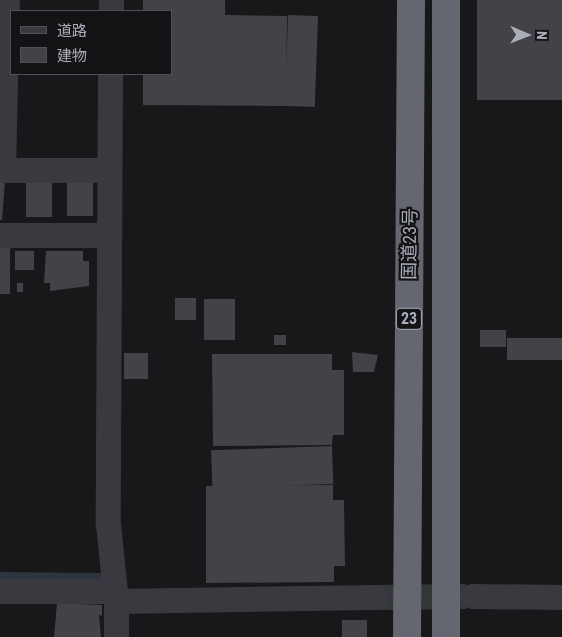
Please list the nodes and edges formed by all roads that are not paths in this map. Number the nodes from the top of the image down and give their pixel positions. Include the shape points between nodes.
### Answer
1 (6, 0) edge
2 (411, 0) edge
3 (446, 0) edge
4 (110, 75) edge
5 (2, 170) edge
6 (108, 170) junction
7 (107, 234) junction
8 (0, 235) edge
9 (0, 591) edge
10 (116, 596) junction
11 (472, 596) tunnel mouth
12 (376, 597) tunnel mouth
13 (562, 597) edge
14 (116, 637) edge
15 (407, 637) edge
16 (446, 637) edge

1 - 5 street
2 - 15 highway, 国道23号 / 23
3 - 16 highway, 国道23号 / 23
4 - 6 street
5 - 6 street
6 - 7 street
7 - 8 street
7 - 10 street via 108,524
9 - 10 street
10 - 12 street
10 - 14 street
11 - 13 street

